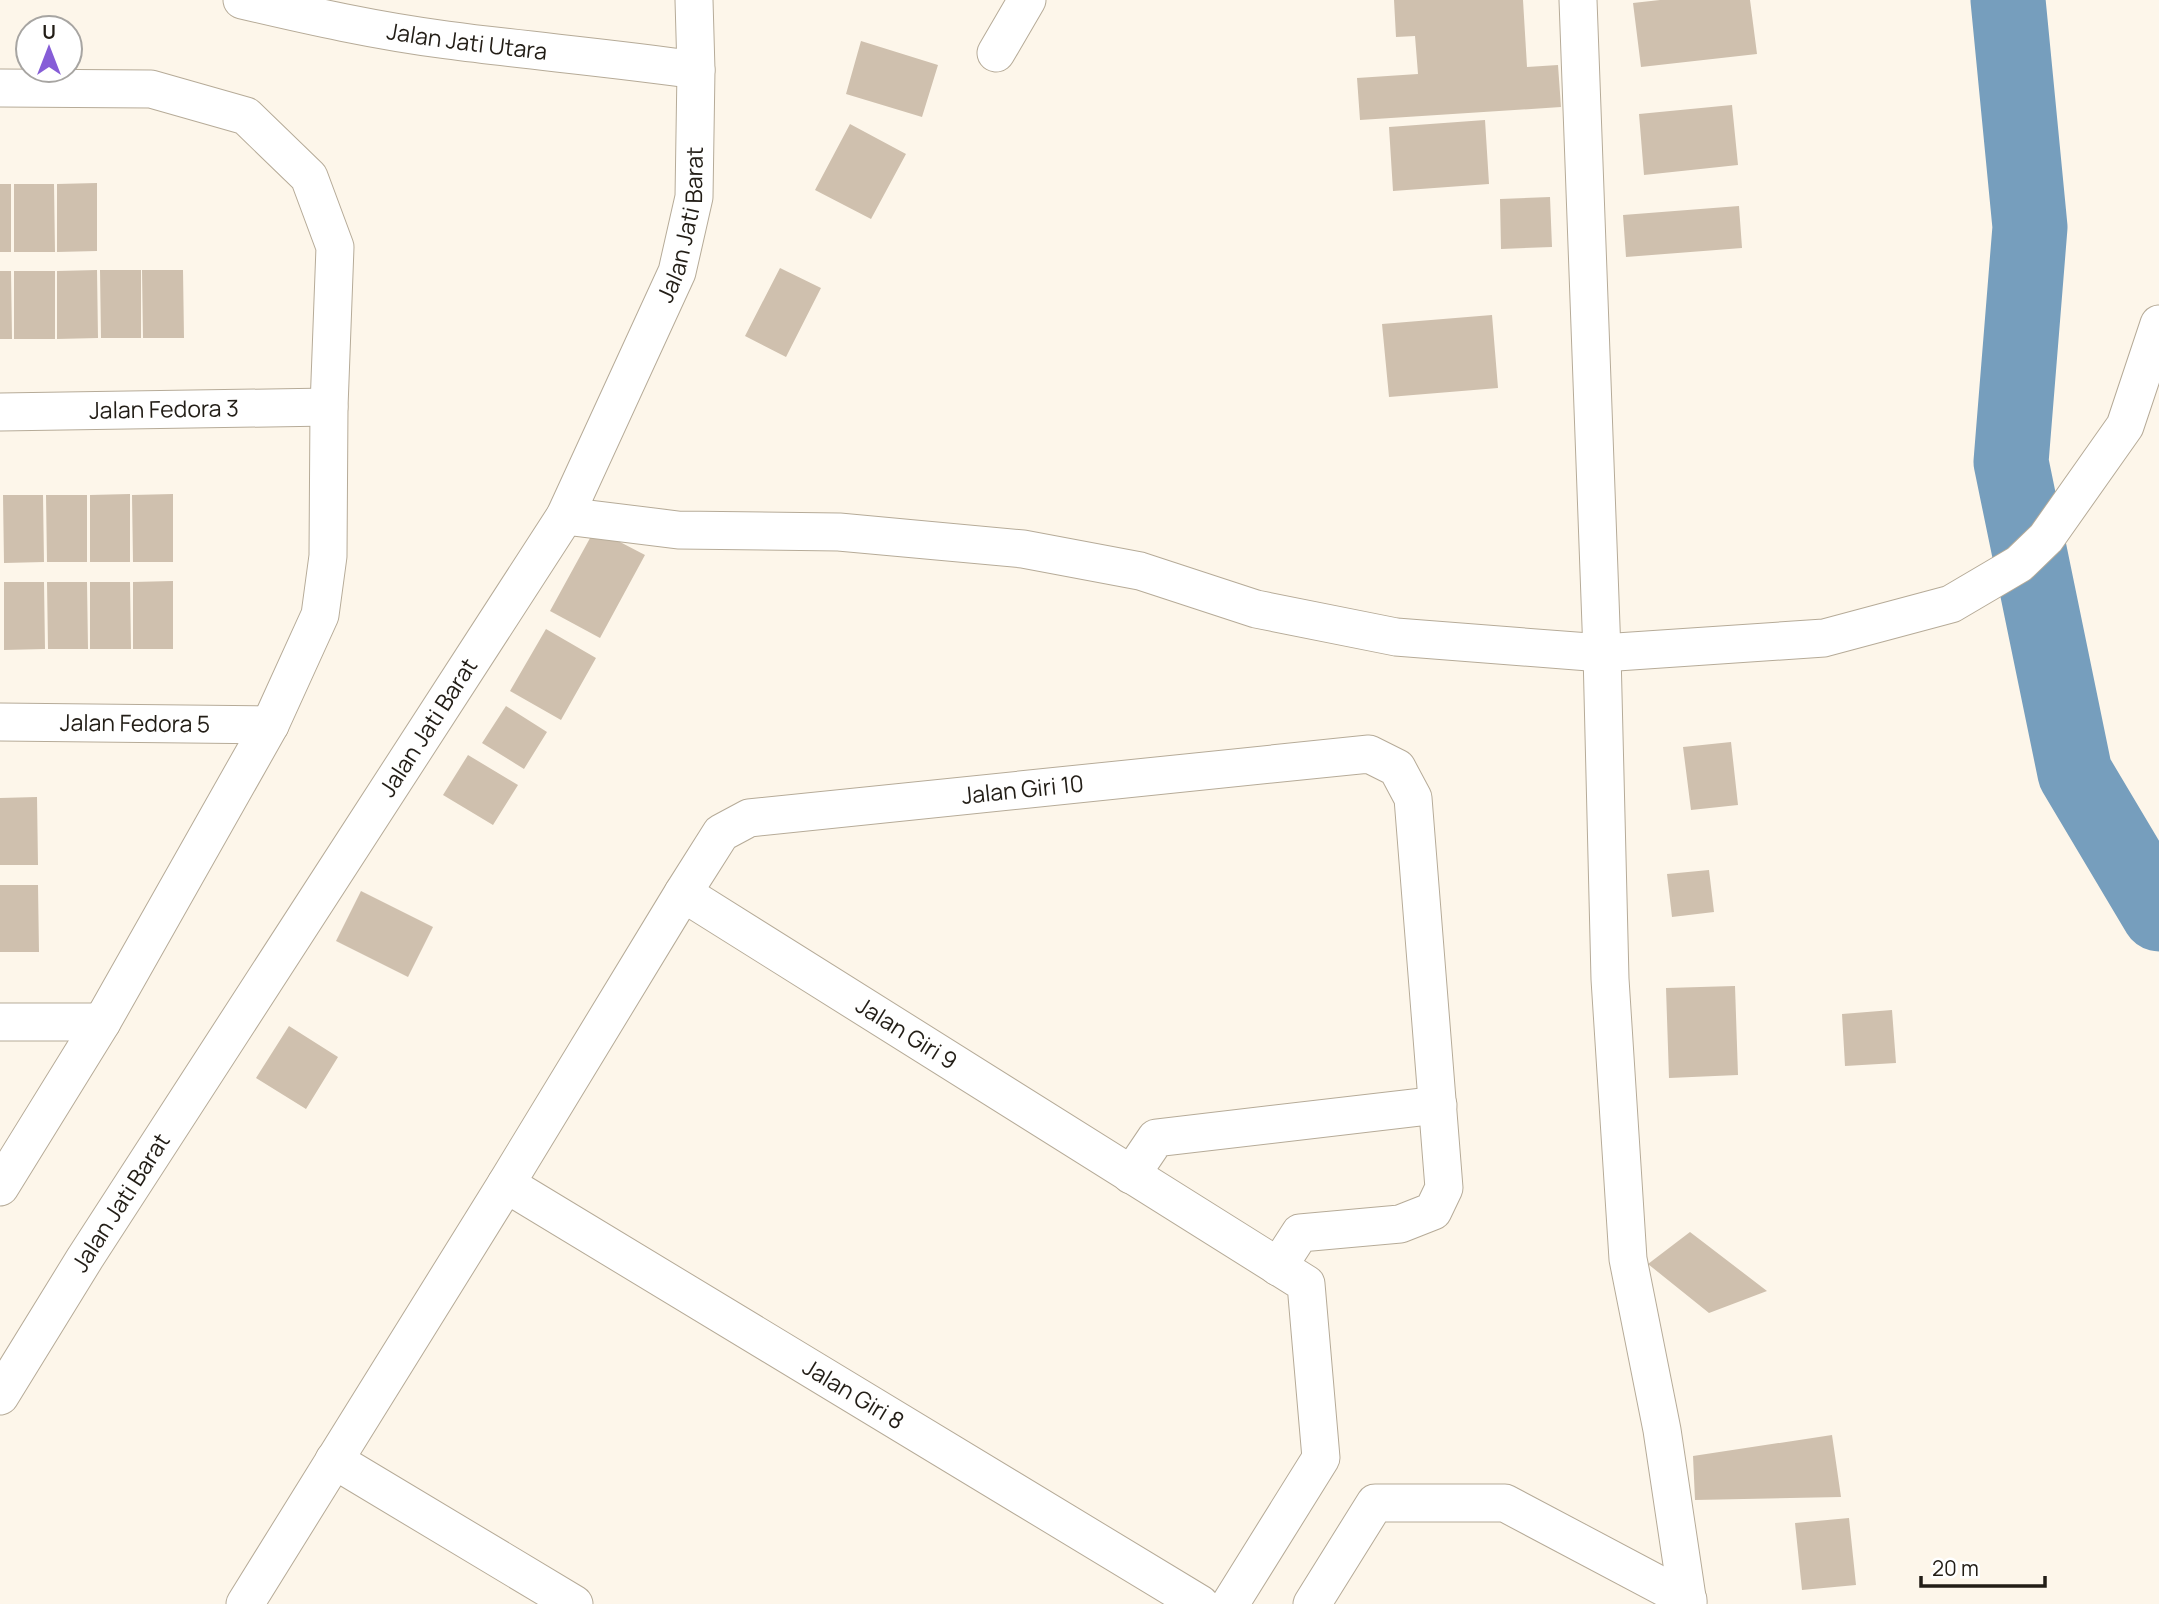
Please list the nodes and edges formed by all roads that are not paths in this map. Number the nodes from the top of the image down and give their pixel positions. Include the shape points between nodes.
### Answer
1 (242, 0) edge
2 (694, 0) edge
3 (1027, 0) edge
4 (1578, 0) edge
5 (996, 53) dead end
6 (696, 70) junction
7 (0, 88) edge
8 (2159, 324) edge
9 (329, 407) junction
10 (0, 412) edge
11 (565, 516) junction
12 (1602, 653) junction
13 (0, 722) edge
14 (270, 725) junction
15 (682, 893) junction
16 (0, 1022) edge
17 (102, 1022) junction
18 (1438, 1105) junction
19 (1131, 1175) junction
20 (506, 1184) junction
21 (0, 1187) edge
22 (1292, 1276) junction
23 (0, 1396) edge
24 (334, 1460) junction
25 (1688, 1602) edge
26 (244, 1604) edge
27 (574, 1604) edge
28 (1200, 1604) edge
29 (1230, 1604) edge
30 (1311, 1604) edge

1 - 6 street, Jalan Jati Utara via 338,23 446,40
2 - 6 street, Jalan Jati Barat
3 - 5 street
4 - 12 street
6 - 11 street, Jalan Jati Barat via 694,197 677,272
7 - 9 street via 151,89 246,116 309,177 335,247
8 - 12 street via 2125,426 2046,538 2019,564 1951,604 1824,638
9 - 10 street, Jalan Fedora 3
9 - 14 street via 328,556 320,615
11 - 12 street via 678,530 839,532 1036,551 1140,571 1256,609 1395,637
11 - 23 street, Jalan Jati Barat
12 - 25 street via 1610,979 1628,1259 1662,1430
13 - 14 street, Jalan Fedora 5
14 - 17 street
15 - 18 street, Jalan Giri 10 via 721,833 749,818 1368,754 1397,768 1413,799
15 - 19 street, Jalan Giri 9
15 - 20 street, Jalan Giri 10
16 - 17 street
17 - 21 street
18 - 19 street via 1156,1138
18 - 22 street via 1444,1188 1433,1211 1400,1224 1300,1233
19 - 22 street, Jalan Giri 9
20 - 24 street, Jalan Giri 10
20 - 28 street, Jalan Giri 8
22 - 29 street via 1321,1458
24 - 26 street, Jalan Giri 10
24 - 27 street
25 - 30 street via 1505,1503 1375,1503

